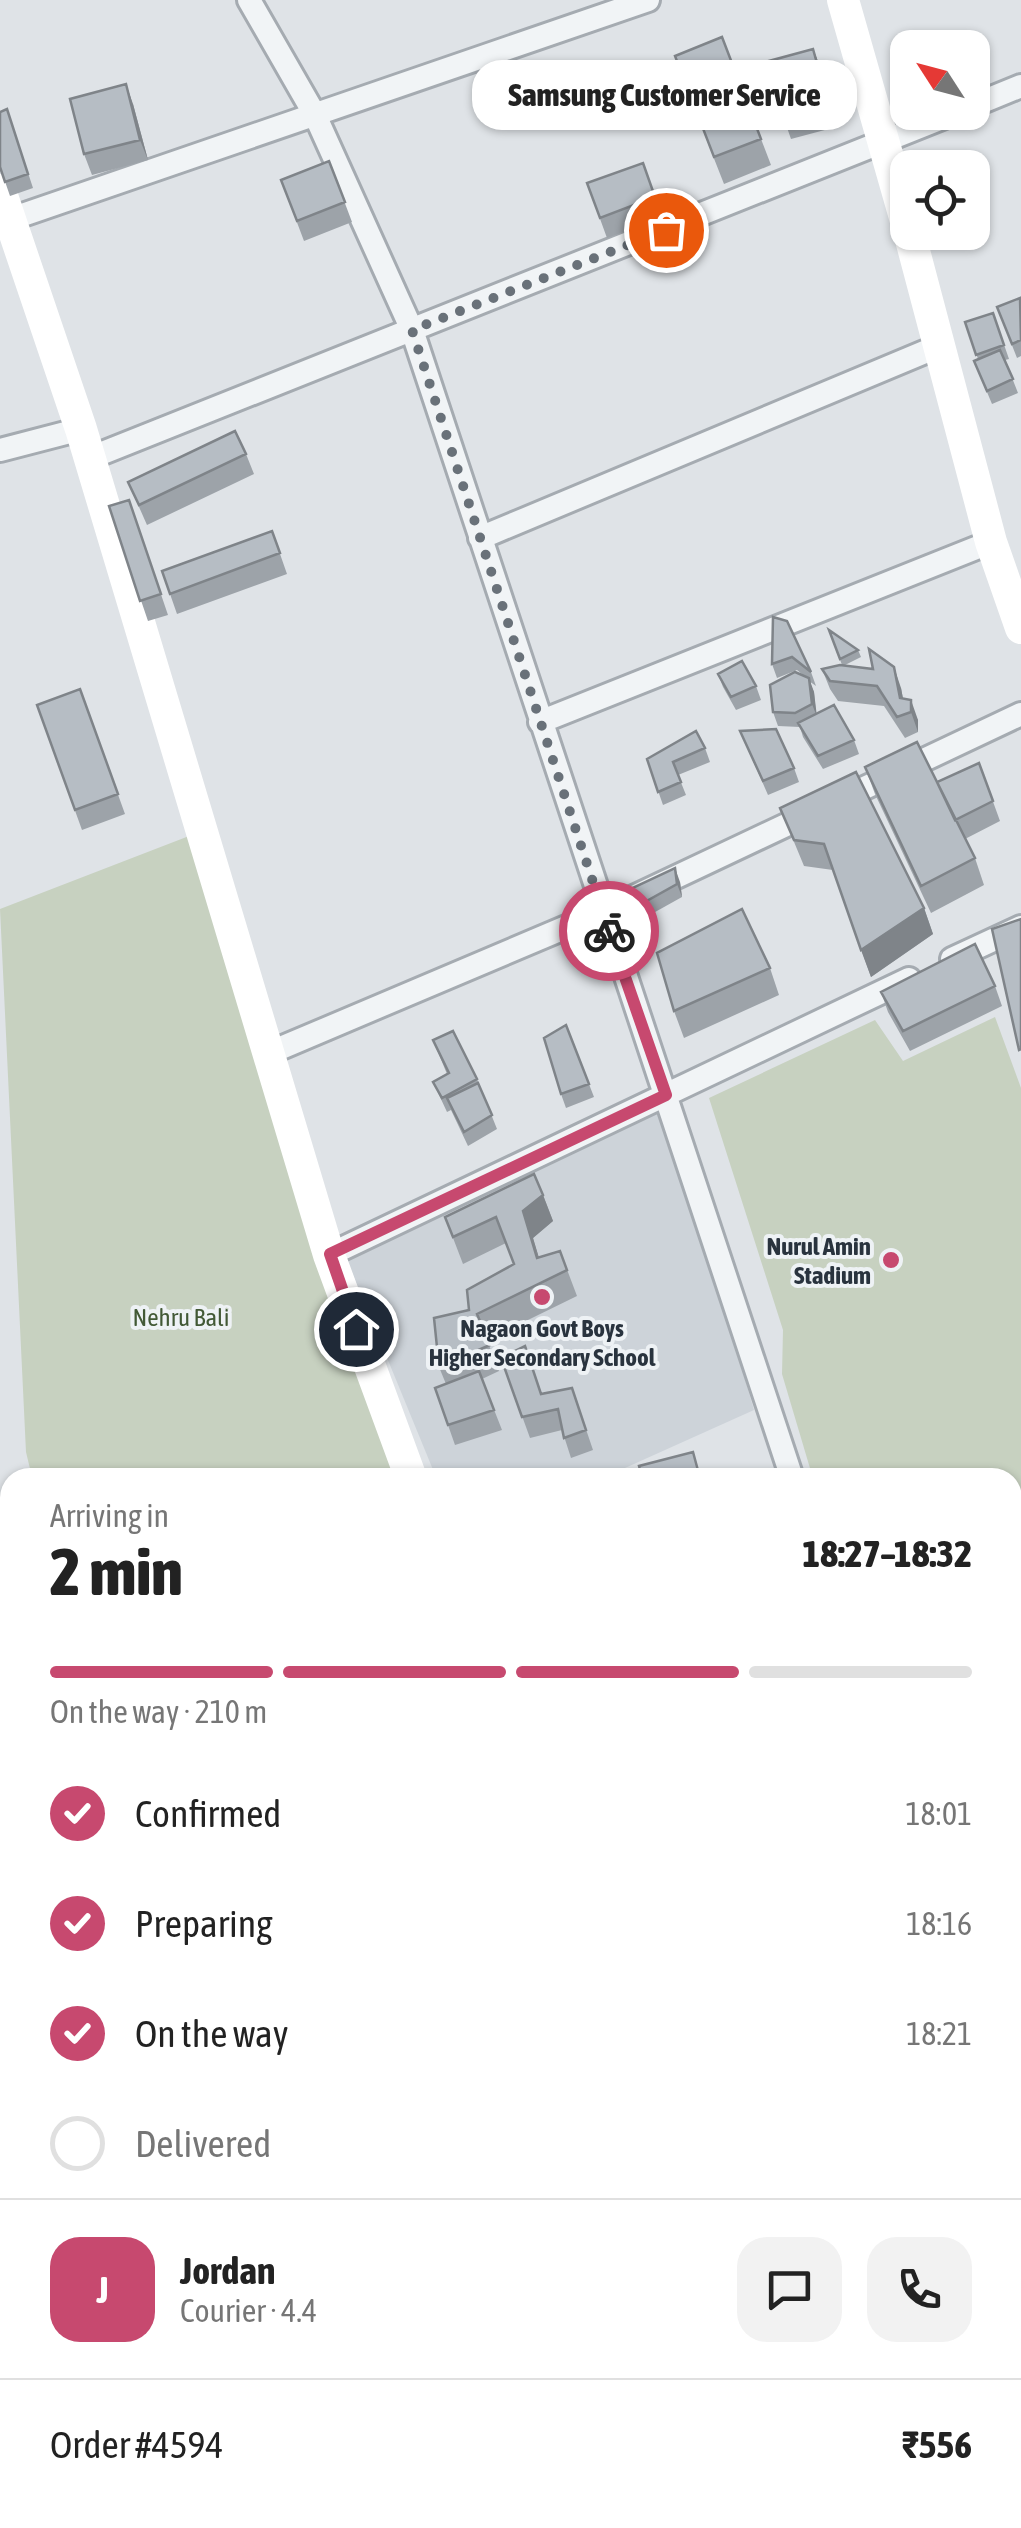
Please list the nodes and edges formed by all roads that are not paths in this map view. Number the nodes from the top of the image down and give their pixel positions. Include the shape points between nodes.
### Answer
1 (250, 0) edge
2 (648, 0) edge
3 (843, 0) edge
4 (1021, 86) edge
5 (990, 99) edge
6 (315, 115) junction
7 (915, 130) edge
8 (884, 143) junction
9 (890, 165) edge
10 (4, 205) edge
11 (913, 250) edge
12 (412, 330) junction
13 (939, 346) junction
14 (85, 444) junction
15 (0, 450) edge
16 (480, 538) junction
17 (991, 542) junction
18 (1021, 628) edge
19 (1021, 714) edge
20 (540, 722) junction
21 (602, 912) junction
22 (1021, 926) edge
23 (269, 1053) junction
24 (666, 1095) junction
25 (330, 1254) junction
26 (407, 1468) edge
27 (789, 1468) edge

1 - 6 street
2 - 6 street
3 - 8 street
4 - 5 street
6 - 10 street
6 - 12 street
7 - 8 street
8 - 9 street
8 - 12 street
10 - 14 street
11 - 13 street
12 - 14 street
12 - 16 street
13 - 16 street
13 - 17 street
14 - 15 street
14 - 23 street
16 - 20 street
17 - 18 street
17 - 20 street
19 - 21 street
20 - 21 street
21 - 23 street
21 - 24 street
22 - 24 street
23 - 25 street
24 - 25 street
24 - 27 street
25 - 26 street

